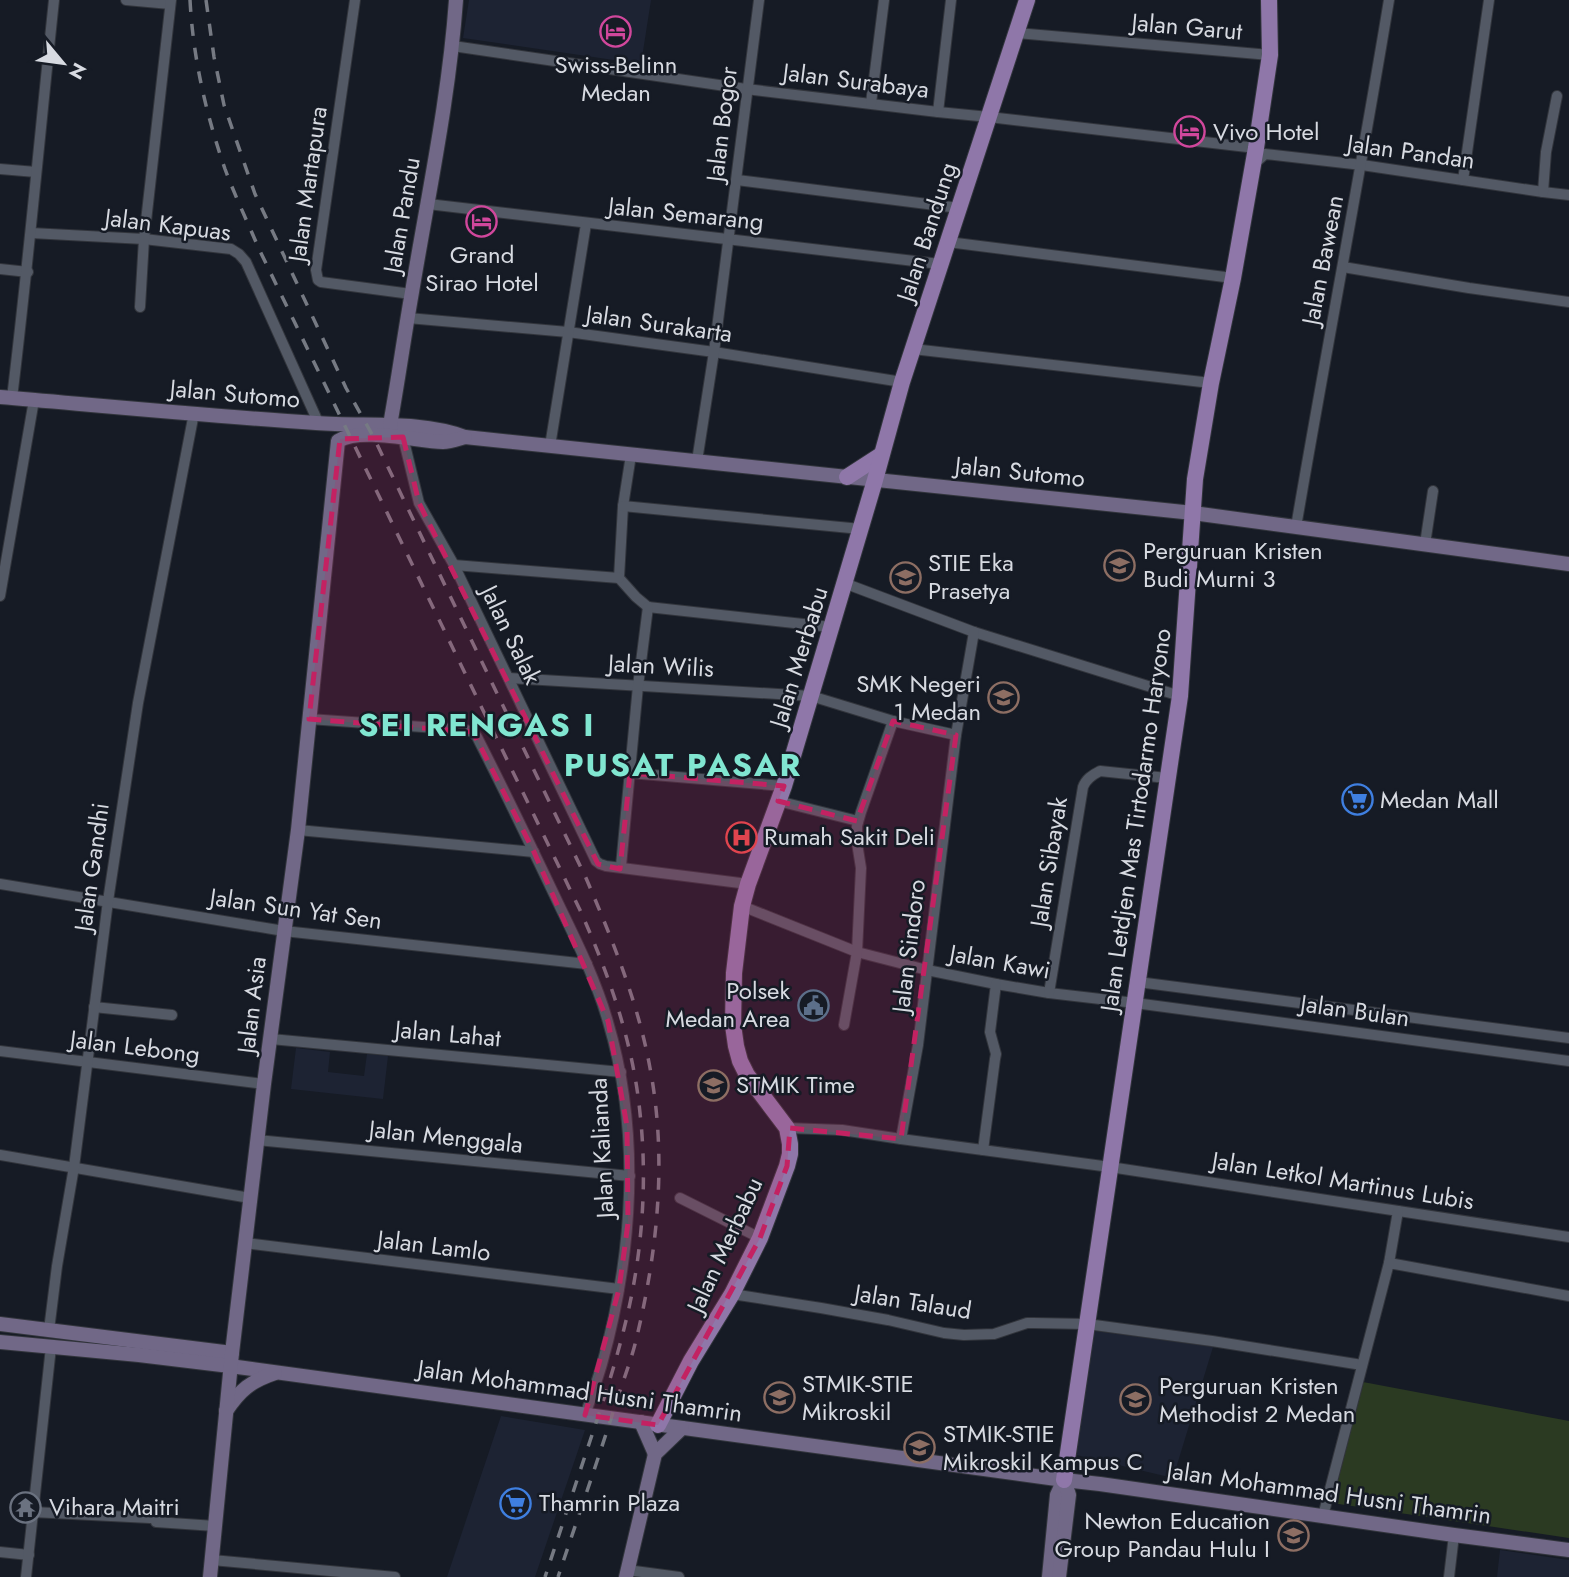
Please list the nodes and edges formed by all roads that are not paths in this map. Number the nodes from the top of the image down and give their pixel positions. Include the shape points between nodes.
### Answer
1 (54, 0) edge
2 (126, 0) edge
3 (355, 0) edge
4 (456, 0) edge
5 (746, 0) edge
6 (884, 0) edge
7 (951, 0) edge
8 (1027, 0) edge
9 (1269, 0) edge
10 (1389, 0) edge
11 (1489, 0) edge
12 (759, 1) edge
13 (171, 2) edge
14 (1017, 33) junction
15 (453, 46) junction
16 (1270, 55) junction
17 (746, 89) junction
18 (1557, 96) dead end
19 (871, 103) junction
20 (938, 113) junction
21 (989, 117) junction
22 (1256, 148) junction
23 (1362, 165) junction
24 (1252, 166) junction
25 (0, 169) edge
26 (36, 172) junction
27 (737, 180) junction
28 (1463, 180) junction
29 (1543, 192) junction
30 (1569, 195) edge
31 (428, 204) junction
32 (959, 208) junction
33 (586, 224) junction
34 (31, 233) junction
35 (144, 239) junction
36 (727, 240) junction
37 (948, 242) junction
38 (940, 264) junction
39 (1343, 267) junction
40 (0, 269) edge
41 (28, 272) junction
42 (1233, 278) junction
43 (411, 294) junction
44 (1569, 302) edge
45 (140, 307) dead end
46 (408, 317) junction
47 (568, 332) junction
48 (913, 348) junction
49 (714, 352) junction
50 (902, 382) junction
51 (1211, 383) junction
52 (6, 397) edge
53 (34, 400) junction
54 (194, 413) junction
55 (319, 424) junction
56 (395, 433) junction
57 (340, 439) joint
58 (550, 446) junction
59 (631, 454) junction
60 (881, 455) junction
61 (697, 461) junction
62 (847, 477) junction
63 (875, 480) junction
64 (1433, 491) dead end
65 (623, 506) junction
66 (1193, 513) junction
67 (1296, 527) junction
68 (861, 529) junction
69 (5, 535) edge
70 (1425, 544) junction
71 (1569, 564) edge
72 (454, 565) junction
73 (619, 578) junction
74 (845, 583) junction
75 (0, 596) edge
76 (648, 607) junction
77 (831, 627) junction
78 (974, 632) junction
79 (509, 678) junction
80 (638, 686) junction
81 (811, 696) junction
82 (1180, 696) junction
83 (309, 719) junction
84 (893, 721) junction
85 (956, 735) junction
86 (630, 773) junction
87 (1167, 778) junction
88 (781, 794) junction
89 (858, 821) junction
90 (298, 830) junction
91 (534, 852) junction
92 (621, 866) junction
93 (0, 884) edge
94 (748, 884) junction
95 (108, 901) junction
96 (742, 906) junction
97 (284, 931) junction
98 (857, 952) junction
99 (587, 964) junction
100 (927, 970) junction
101 (1138, 982) junction
102 (996, 984) junction
103 (1049, 993) junction
104 (1135, 1003) junction
105 (94, 1007) junction
106 (172, 1015) dead end
107 (844, 1025) dead end
108 (1569, 1038) edge
109 (271, 1039) junction
110 (0, 1051) edge
111 (1569, 1061) edge
112 (88, 1063) junction
113 (621, 1072) junction
114 (264, 1084) junction
115 (786, 1128) junction
116 (901, 1139) junction
117 (257, 1140) junction
118 (983, 1150) junction
119 (0, 1154) edge
120 (74, 1167) junction
121 (1110, 1167) junction
122 (630, 1176) junction
123 (250, 1198) junction
124 (680, 1198) dead end
125 (1398, 1211) junction
126 (1569, 1237) edge
127 (760, 1238) junction
128 (245, 1243) junction
129 (1390, 1263) junction
130 (619, 1289) junction
131 (732, 1294) junction
132 (1569, 1296) edge
133 (0, 1324) edge
134 (1087, 1324) junction
135 (49, 1330) junction
136 (0, 1342) edge
137 (51, 1347) junction
138 (231, 1359) junction
139 (1362, 1365) junction
140 (276, 1373) junction
141 (226, 1413) junction
142 (585, 1415) junction
143 (641, 1422) junction
144 (659, 1425) junction
145 (682, 1428) junction
146 (655, 1454) junction
147 (1064, 1480) junction
148 (33, 1512) junction
149 (1323, 1516) junction
150 (215, 1526) junction
151 (1454, 1535) junction
152 (1569, 1550) edge
153 (0, 1552) edge
154 (29, 1555) junction
155 (212, 1560) junction
156 (304, 1573) edge
157 (627, 1574) edge
158 (26, 1577) edge
159 (210, 1577) edge
160 (389, 1577) edge
161 (679, 1577) edge
162 (1049, 1577) edge
163 (1059, 1577) edge
164 (1449, 1577) edge

1 - 26 street
2 - 13 street
3 - 43 street, Jalan Martapura via 317,277 321,282
4 - 15 main road, Jalan Pandu
5 - 12 street
6 - 19 street
7 - 20 street
8 - 14 main road, Jalan Bandung
9 - 16 main road, Jalan Letdjen Mas Tirtodarmo Haryono
10 - 23 street, Jalan Bawean
11 - 28 street
12 - 17 street, Jalan Bogor
13 - 35 street
14 - 16 street, Jalan Garut
14 - 21 main road, Jalan Bandung
15 - 17 street, Jalan Surabaya
15 - 31 main road, Jalan Pandu
16 - 22 main road, Jalan Letdjen Mas Tirtodarmo Haryono
17 - 19 street, Jalan Surabaya
17 - 27 street, Jalan Bogor
18 - 29 street
19 - 20 street, Jalan Surabaya
20 - 21 street, Jalan Surabaya
21 - 22 street, Jalan Surabaya
21 - 32 main road, Jalan Bandung
22 - 24 main road, Jalan Letdjen Mas Tirtodarmo Haryono
23 - 24 street, Jalan Pandan via 1265,154
23 - 28 street, Jalan Pandan
23 - 39 street, Jalan Bawean
24 - 42 main road, Jalan Letdjen Mas Tirtodarmo Haryono
25 - 26 street
26 - 34 street
27 - 32 street
27 - 36 street, Jalan Bogor
28 - 29 street, Jalan Pandan
29 - 30 street, Jalan Pandan
31 - 33 street, Jalan Semarang
31 - 43 main road, Jalan Pandu
32 - 37 main road, Jalan Bandung
33 - 36 street, Jalan Semarang
33 - 47 street
34 - 35 street, Jalan Kapuas
34 - 41 street
35 - 45 street
35 - 55 street, Jalan Kapuas via 231,249 239,254
36 - 38 street, Jalan Semarang
36 - 49 street, Jalan Bogor
37 - 38 main road, Jalan Bandung
37 - 42 street
38 - 48 main road, Jalan Bandung
39 - 44 street
39 - 67 street, Jalan Bawean
40 - 41 street
41 - 52 street
42 - 51 main road, Jalan Letdjen Mas Tirtodarmo Haryono
43 - 46 main road, Jalan Pandu
46 - 47 street, Jalan Surakarta
46 - 56 main road, Jalan Pandu
47 - 49 street, Jalan Surakarta
47 - 58 street
48 - 50 main road, Jalan Bandung
48 - 51 street
49 - 50 street, Jalan Surakarta
49 - 61 street, Jalan Bogor
50 - 60 main road, Jalan Bandung
51 - 66 main road, Jalan Letdjen Mas Tirtodarmo Haryono
52 - 53 main road, Jalan Sutomo
53 - 54 main road, Jalan Sutomo
53 - 69 street
54 - 55 main road, Jalan Sutomo
54 - 95 street, Jalan Gandhi via 138,703
55 - 56 main road, Jalan Sutomo
56 - 57 main road, Jalan Sutomo
56 - 58 main road, Jalan Sutomo via 444,442 465,437
56 - 72 street, Jalan Salak via 419,503
57 - 83 main road, Jalan Asia
58 - 59 main road, Jalan Sutomo
59 - 61 main road, Jalan Sutomo
59 - 65 street
60 - 62 main road
60 - 63 main road, Jalan Bandung
61 - 62 main road, Jalan Sutomo
62 - 63 main road, Jalan Sutomo
63 - 66 main road, Jalan Sutomo
63 - 68 main road, Jalan Merbabu
64 - 70 street
65 - 68 street
65 - 73 street
66 - 67 main road, Jalan Sutomo
66 - 82 main road, Jalan Letdjen Mas Tirtodarmo Haryono
67 - 70 main road, Jalan Sutomo
68 - 74 main road, Jalan Merbabu
69 - 75 street
70 - 71 main road, Jalan Sutomo
72 - 73 street
72 - 79 street, Jalan Salak
73 - 76 street
74 - 77 main road, Jalan Merbabu
74 - 78 street
76 - 77 street
76 - 80 street
77 - 81 main road, Jalan Merbabu
78 - 82 street
78 - 85 street, Jalan Sindoro
79 - 80 street, Jalan Wilis
79 - 92 street, Jalan Salak via 596,861
80 - 81 street, Jalan Wilis
80 - 86 street
81 - 84 street, Jalan Wilis
81 - 88 main road, Jalan Merbabu
82 - 87 main road, Jalan Letdjen Mas Tirtodarmo Haryono
83 - 90 main road, Jalan Asia
83 - 91 street, Jalan Kalianda via 472,732
84 - 85 street, Jalan Wilis
84 - 89 street
85 - 100 street, Jalan Sindoro
86 - 88 street
86 - 92 street
87 - 101 main road, Jalan Letdjen Mas Tirtodarmo Haryono
87 - 103 street, Jalan Sibayak via 1100,771 1085,782
88 - 89 street
88 - 94 main road, Jalan Merbabu
89 - 98 street
90 - 91 street
90 - 97 main road, Jalan Asia
91 - 99 street, Jalan Kalianda
92 - 94 street, Jalan Salak
93 - 95 street, Jalan Sun Yat Sen
94 - 96 main road, Jalan Merbabu
95 - 97 street, Jalan Sun Yat Sen
95 - 105 street, Jalan Gandhi
96 - 98 street, Jalan Kawi
96 - 115 main road, Jalan Merbabu via 734,974 736,1046 747,1075
97 - 99 street, Jalan Sun Yat Sen
97 - 109 main road, Jalan Asia
98 - 100 street, Jalan Kawi
98 - 107 street
99 - 113 street, Jalan Kalianda
100 - 102 street, Jalan Kawi
100 - 116 street, Jalan Sindoro
101 - 104 main road, Jalan Letdjen Mas Tirtodarmo Haryono
101 - 108 street, Jalan Bulan
102 - 103 street, Jalan Kawi
102 - 118 street via 990,1032 996,1054
103 - 104 street, Jalan Kawi
104 - 111 street, Jalan Bulan
104 - 121 main road, Jalan Letdjen Mas Tirtodarmo Haryono
105 - 106 street
105 - 112 street, Jalan Gandhi
109 - 113 street, Jalan Lahat
109 - 114 main road, Jalan Asia
110 - 112 street, Jalan Lebong
112 - 114 street, Jalan Lebong
112 - 120 street, Jalan Gandhi
113 - 122 street, Jalan Kalianda
114 - 117 main road, Jalan Asia
115 - 116 street, Jalan Letkol Martinus Lubis
115 - 127 main road, Jalan Merbabu via 790,1154
116 - 118 street, Jalan Letkol Martinus Lubis
117 - 122 street, Jalan Menggala
117 - 123 main road, Jalan Asia
118 - 121 street, Jalan Letkol Martinus Lubis
119 - 120 street
120 - 123 street
120 - 135 street, Jalan Gandhi
121 - 125 street, Jalan Letkol Martinus Lubis
121 - 134 main road, Jalan Letdjen Mas Tirtodarmo Haryono
122 - 130 street, Jalan Kalianda
123 - 128 main road, Jalan Asia
124 - 127 street
125 - 126 street, Jalan Letkol Martinus Lubis
125 - 129 street
127 - 131 main road, Jalan Merbabu
128 - 130 street, Jalan Lamlo
128 - 138 main road, Jalan Asia
129 - 132 street
129 - 139 street
130 - 142 street, Jalan Kalianda
131 - 134 street, Jalan Talaud via 964,1335 994,1334 1033,1323
131 - 144 main road, Jalan Merbabu
133 - 135 main road, Jalan Mohammad Husni Thamrin
134 - 139 street, Jalan Talaud
134 - 147 main road, Jalan Letdjen Mas Tirtodarmo Haryono
135 - 138 main road, Jalan Mohammad Husni Thamrin
136 - 137 main road, Jalan Mohammad Husni Thamrin
137 - 138 main road, Jalan Mohammad Husni Thamrin
137 - 148 street
138 - 140 main road, Jalan Mohammad Husni Thamrin
138 - 141 main road, Jalan Asia
139 - 149 street
140 - 141 main road via 249,1384
140 - 142 main road, Jalan Mohammad Husni Thamrin
141 - 150 main road, Jalan Asia
142 - 143 main road, Jalan Mohammad Husni Thamrin
143 - 144 main road, Jalan Mohammad Husni Thamrin
143 - 146 main road
144 - 145 main road, Jalan Mohammad Husni Thamrin
145 - 146 main road
145 - 147 main road, Jalan Mohammad Husni Thamrin
146 - 157 main road
147 - 149 main road, Jalan Mohammad Husni Thamrin
147 - 162 main road via 1057,1495
147 - 163 main road via 1069,1495
148 - 150 street
148 - 154 street
149 - 151 main road, Jalan Mohammad Husni Thamrin
150 - 155 main road, Jalan Asia
151 - 152 main road, Jalan Mohammad Husni Thamrin
151 - 164 street
153 - 154 street
154 - 158 street
155 - 156 street
155 - 159 main road, Jalan Asia
156 - 160 street
157 - 161 street

